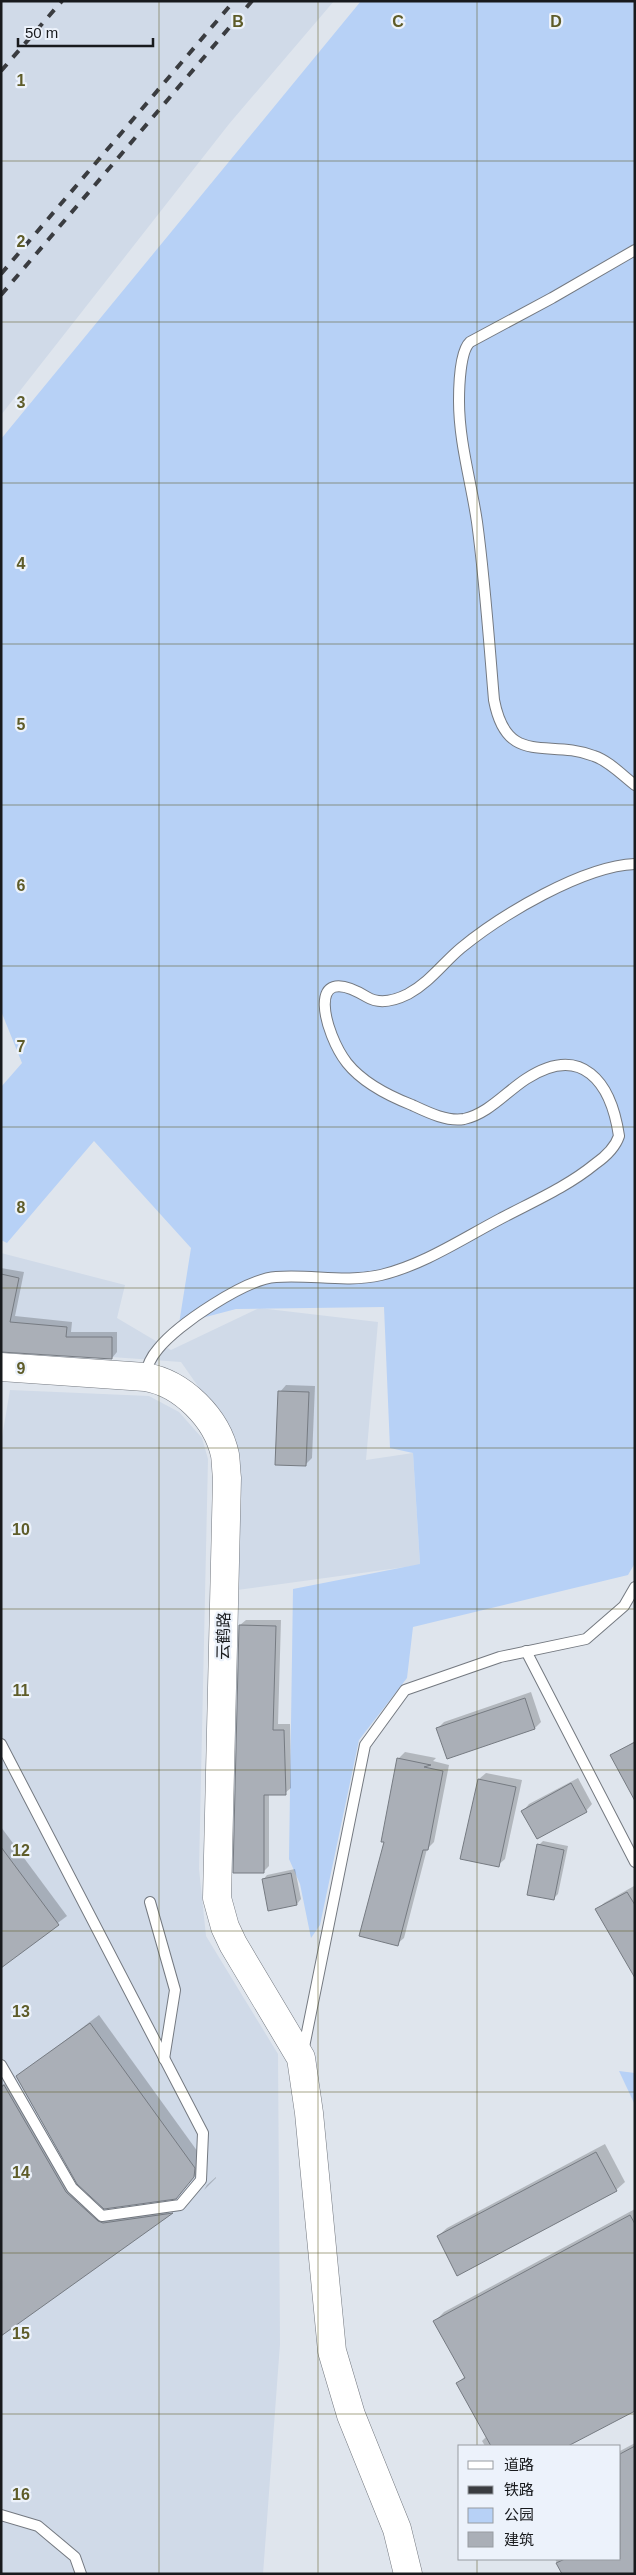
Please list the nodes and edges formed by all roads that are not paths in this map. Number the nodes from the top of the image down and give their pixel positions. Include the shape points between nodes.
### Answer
1 (635, 250) edge
2 (635, 785) edge
3 (635, 864) edge
4 (1, 1367) edge
5 (145, 1377) junction
6 (635, 1587) edge
7 (526, 1651) junction
8 (1, 1744) edge
9 (635, 1862) edge
10 (150, 1902) dead end
11 (302, 2058) junction
12 (164, 2059) junction
13 (1, 2065) edge
14 (1, 2515) edge
15 (81, 2574) edge
16 (408, 2574) edge

1 - 2 lane via 470,342 464,351 459,401 463,448 481,556 498,721 515,742 593,755
3 - 5 lane via 611,867 579,878 514,911 475,937 428,981 406,995 378,1002 352,990 336,988 328,991 323,1000 337,1047 348,1065 371,1085 405,1103 450,1119 473,1116 527,1078 548,1068 565,1065 584,1068 604,1086 614,1108 619,1136 611,1150 594,1166 560,1187 406,1267 362,1278 276,1277 255,1282 169,1336 152,1358
4 - 5 street, 云鹤路
5 - 11 street, 云鹤路 via 175,1387 202,1411 219,1438 225,1455 218,1898 233,1944
6 - 7 lane via 624,1606 586,1638
7 - 9 lane
7 - 11 lane via 405,1690 365,1746
8 - 12 lane
10 - 12 lane via 175,1990
11 - 16 street via 332,2351 351,2415 396,2529
12 - 13 lane via 203,2132 201,2180 180,2205 102,2216 72,2188
14 - 15 lane via 38,2526 74,2557

